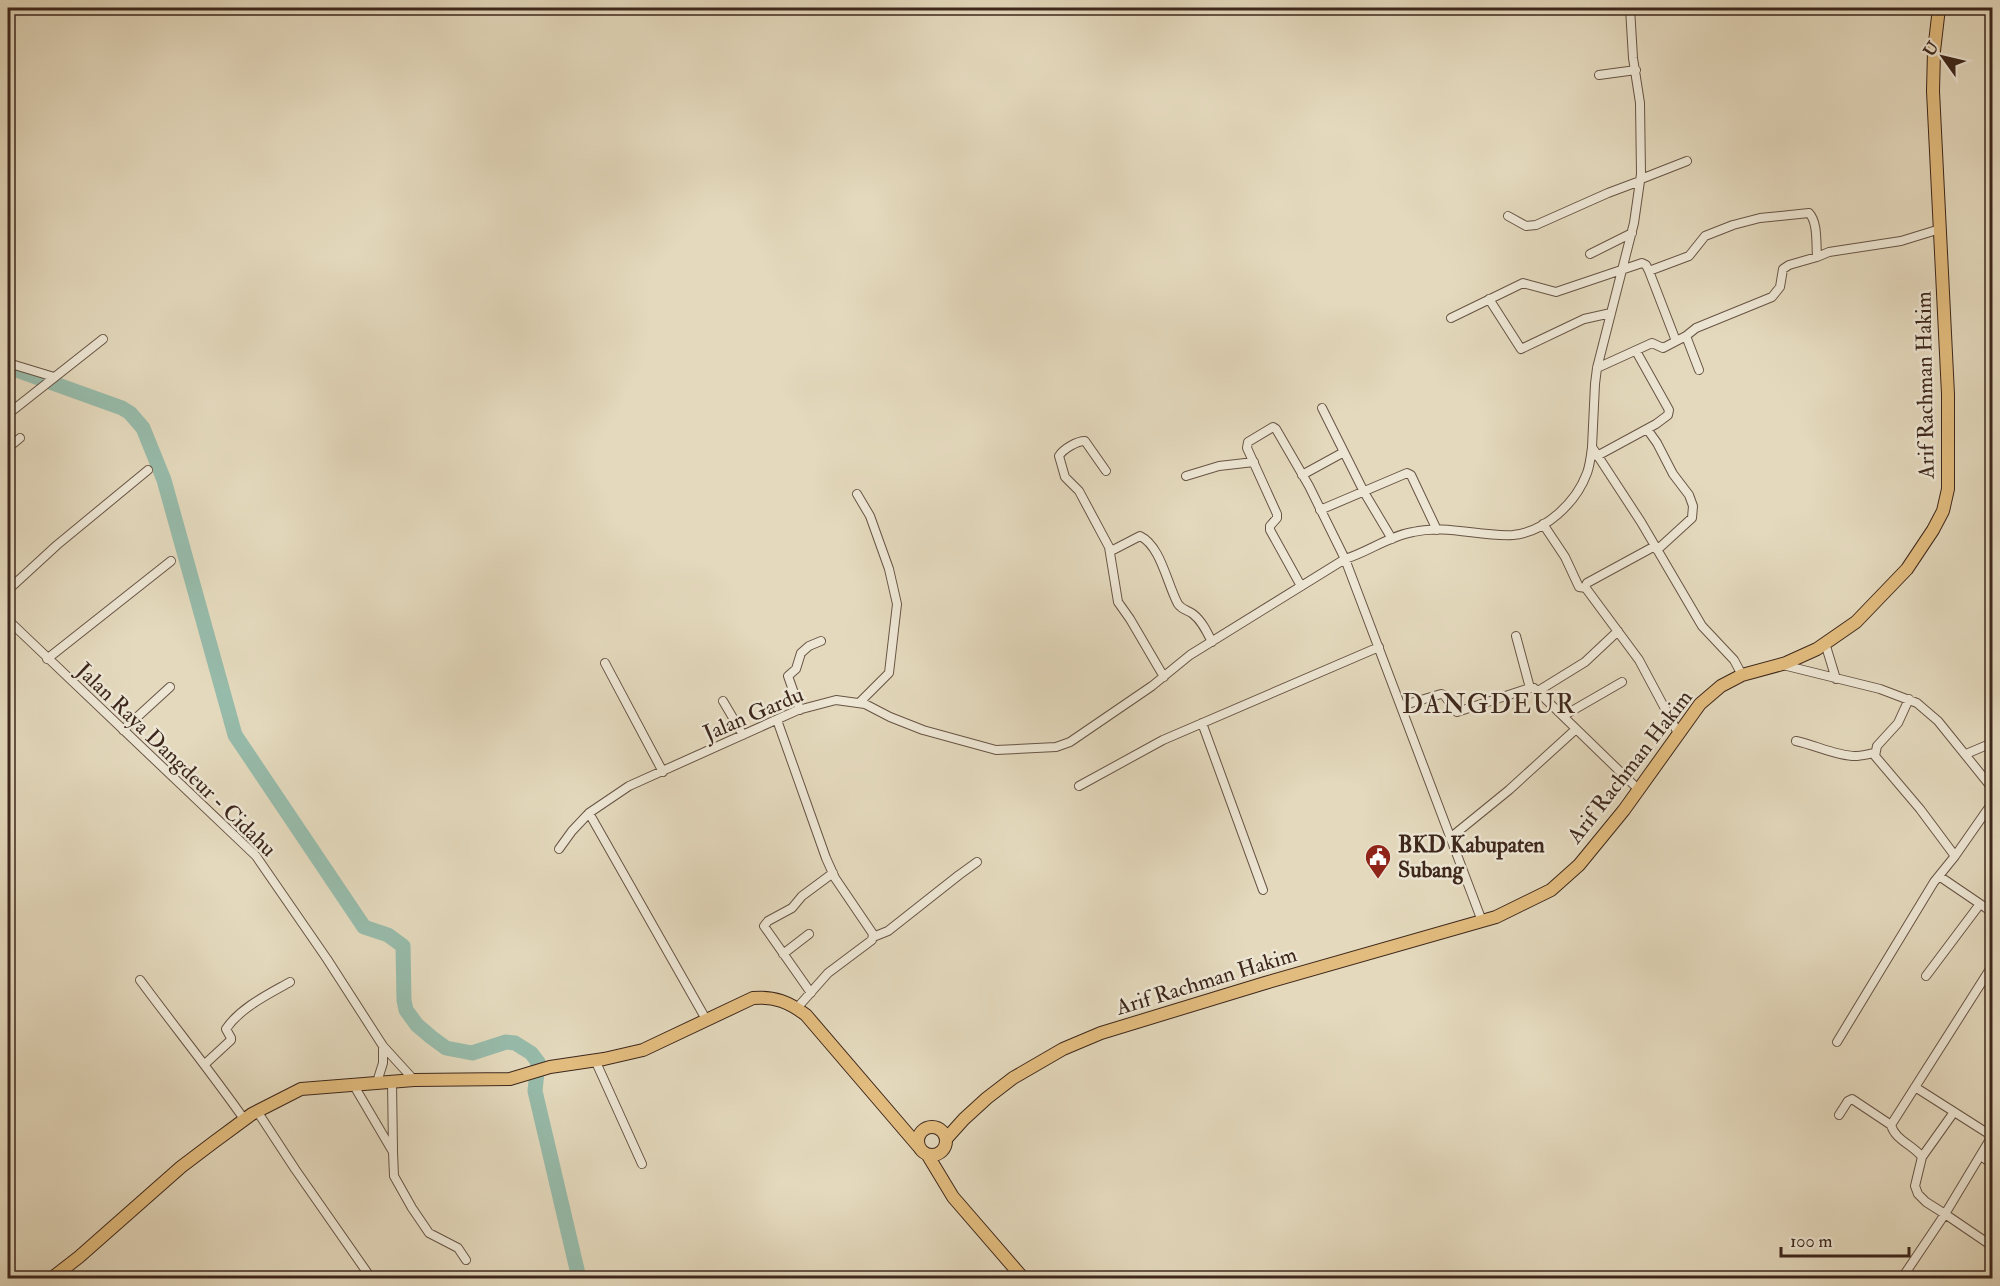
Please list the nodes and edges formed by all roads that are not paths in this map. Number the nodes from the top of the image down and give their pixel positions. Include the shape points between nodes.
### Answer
1 (1629, 8) edge
2 (1940, 8) edge
3 (1636, 70) junction
4 (1599, 75) dead end
5 (1687, 161) dead end
6 (1641, 180) junction
7 (1508, 216) dead end
8 (1940, 229) junction
9 (1632, 233) junction
10 (1590, 254) dead end
11 (1817, 257) junction
12 (1623, 268) junction
13 (1649, 271) junction
14 (1489, 299) junction
15 (1611, 313) junction
16 (1451, 318) dead end
17 (1686, 336) junction
18 (103, 339) dead end
19 (1676, 341) junction
20 (1636, 351) junction
21 (8, 363) edge
22 (1597, 368) junction
23 (1699, 370) dead end
24 (53, 379) junction
25 (1322, 408) dead end
26 (8, 414) edge
27 (1647, 429) junction
28 (20, 438) dead end
29 (8, 448) edge
30 (1344, 452) junction
31 (1594, 453) junction
32 (1254, 462) junction
33 (148, 470) dead end
34 (1106, 471) dead end
35 (1186, 476) dead end
36 (1302, 476) junction
37 (1364, 492) junction
38 (857, 494) dead end
39 (1320, 510) junction
40 (1543, 524) junction
41 (1437, 530) junction
42 (1392, 539) junction
43 (1656, 548) junction
44 (1111, 551) junction
45 (171, 561) dead end
46 (1347, 565) junction
47 (1301, 586) junction
48 (1586, 588) junction
49 (8, 590) edge
50 (8, 621) edge
51 (1618, 632) junction
52 (1516, 636) dead end
53 (821, 641) dead end
54 (1212, 642) junction
55 (1825, 644) junction
56 (1379, 647) junction
57 (47, 659) junction
58 (605, 663) dead end
59 (1779, 664) junction
60 (1742, 675) junction
61 (1164, 677) junction
62 (1836, 679) junction
63 (1622, 682) dead end
64 (170, 687) dead end
65 (1530, 688) junction
66 (1538, 691) junction
67 (1909, 699) junction
68 (723, 701) dead end
69 (859, 703) junction
70 (1401, 706) junction
71 (800, 710) junction
72 (1563, 716) junction
73 (777, 720) junction
74 (1202, 723) junction
75 (1576, 729) junction
76 (123, 730) junction
77 (1678, 733) junction
78 (743, 735) junction
79 (1796, 741) dead end
80 (1992, 743) edge
81 (1875, 753) junction
82 (1966, 754) junction
83 (663, 772) junction
84 (1079, 786) dead end
85 (1992, 788) edge
86 (1638, 789) junction
87 (1992, 803) edge
88 (589, 813) junction
89 (1450, 838) junction
90 (559, 849) dead end
91 (1955, 856) junction
92 (977, 862) dead end
93 (832, 873) junction
94 (1939, 876) junction
95 (1263, 890) dead end
96 (1992, 901) edge
97 (1986, 908) edge
98 (1482, 921) junction
99 (809, 934) dead end
100 (873, 937) junction
101 (783, 954) junction
102 (1992, 966) edge
103 (1926, 976) dead end
104 (140, 980) dead end
105 (1984, 980) junction
106 (290, 982) dead end
107 (1992, 985) edge
108 (811, 993) junction
109 (797, 1008) junction
110 (707, 1021) junction
111 (1837, 1042) dead end
112 (383, 1046) junction
113 (595, 1060) junction
114 (205, 1064) junction
115 (414, 1080) junction
116 (377, 1082) junction
117 (392, 1082) junction
118 (353, 1084) junction
119 (1915, 1087) junction
120 (257, 1112) junction
121 (1954, 1112) junction
122 (1839, 1115) dead end
123 (244, 1119) junction
124 (964, 1119) junction
125 (900, 1125) junction
126 (1891, 1125) junction
127 (938, 1127) junction
128 (920, 1132) junction
129 (1992, 1136) edge
130 (945, 1144) junction
131 (923, 1150) junction
132 (393, 1152) junction
133 (1980, 1156) junction
134 (1922, 1157) junction
135 (642, 1164) dead end
136 (1992, 1164) edge
137 (943, 1181) junction
138 (1945, 1214) junction
139 (1992, 1246) edge
140 (466, 1260) dead end
141 (52, 1278) edge
142 (371, 1278) edge
143 (1023, 1278) edge
144 (1902, 1278) edge

1 - 3 street, Jalan Gardu
2 - 8 main road, Arif Rachman Hakim via 1933,91
3 - 4 street
3 - 6 street, Jalan Gardu
5 - 6 street
6 - 7 street via 1532,226
6 - 9 street, Jalan Gardu
8 - 11 street via 1901,241
8 - 55 main road, Arif Rachman Hakim via 1949,416 1948,489 1943,511 1907,569 1856,622
9 - 10 street
9 - 12 street, Jalan Gardu
11 - 13 street via 1815,222 1809,213 1733,225 1705,236 1689,256
11 - 17 street via 1783,268 1780,287 1772,297 1696,328
12 - 13 street via 1642,263
12 - 14 street via 1556,292 1523,283
12 - 15 street, Jalan Gardu
13 - 19 street
14 - 15 street via 1521,349 1584,319
14 - 16 street
15 - 22 street, Jalan Gardu
17 - 19 street
17 - 23 street
18 - 24 street
19 - 20 street via 1663,348 1652,343
20 - 22 street
20 - 27 street via 1669,410 1666,417
21 - 24 street
22 - 31 street, Jalan Gardu
24 - 26 street
25 - 30 street
27 - 31 street
27 - 43 street via 1693,506 1692,518
28 - 29 street
30 - 36 street
30 - 37 street
31 - 40 street, Jalan Gardu via 1582,484 1569,503
31 - 43 street
32 - 35 street via 1219,466
32 - 36 street via 1247,444 1274,428
32 - 47 street via 1277,514 1270,531
33 - 49 street
34 - 44 street via 1085,441 1059,456 1064,474 1079,491
36 - 39 street
37 - 39 street
37 - 41 street via 1409,474
37 - 42 street
38 - 69 street via 870,516 890,569 897,604 889,673
39 - 46 street
40 - 41 street, Jalan Gardu via 1511,535
40 - 48 street via 1579,587
41 - 42 street, Jalan Gardu via 1413,531
42 - 46 street, Jalan Gardu
43 - 48 street via 1587,583
43 - 60 street via 1702,626 1734,660
44 - 54 street via 1140,536 1148,541 1182,609 1199,620
44 - 61 street via 1118,602
45 - 57 street
46 - 47 street, Jalan Gardu
46 - 56 street
47 - 54 street, Jalan Gardu
48 - 51 street
50 - 57 street, Jalan Raya Dangdeur - Cidahu
51 - 66 street via 1585,662
51 - 77 street via 1641,664
52 - 65 street
53 - 71 street via 801,653 796,669 788,676
54 - 61 street, Jalan Gardu
55 - 59 main road, Arif Rachman Hakim
55 - 62 street
56 - 70 street
56 - 74 street
57 - 76 street, Jalan Raya Dangdeur - Cidahu
58 - 83 street
59 - 60 main road, Arif Rachman Hakim
59 - 62 street
60 - 77 main road, Arif Rachman Hakim via 1700,704
61 - 69 street, Jalan Gardu via 1064,745 1005,751 923,730
62 - 67 street
63 - 72 street
64 - 76 street
65 - 66 street
65 - 70 street via 1457,712 1441,694
66 - 72 street
67 - 81 street via 1898,723
67 - 82 street via 1938,721
68 - 78 street
69 - 71 street, Jalan Gardu via 836,700
70 - 89 street
71 - 73 street, Jalan Gardu
72 - 75 street
73 - 78 street, Jalan Gardu
73 - 93 street
74 - 84 street via 1154,744
74 - 95 street
75 - 86 street
75 - 89 street
76 - 112 street, Jalan Raya Dangdeur - Cidahu via 264,866
77 - 86 main road, Arif Rachman Hakim
78 - 83 street, Jalan Gardu
79 - 81 street via 1856,756
80 - 82 street
81 - 91 street
82 - 85 street
83 - 88 street, Jalan Gardu via 629,786
86 - 98 main road, Arif Rachman Hakim via 1563,881 1536,898
87 - 91 street
88 - 90 street, Jalan Gardu
88 - 110 street
89 - 98 street
91 - 94 street
92 - 100 street via 888,931
93 - 100 street
93 - 101 street via 792,908 765,924
94 - 97 street
94 - 111 street
96 - 97 street
97 - 103 street
98 - 124 main road, Arif Rachman Hakim via 1101,1033 1043,1059 1013,1078
99 - 101 street
100 - 108 street via 828,973
101 - 108 street
102 - 105 street
104 - 114 street
105 - 107 street
105 - 119 street
106 - 114 street via 235,1019 226,1029 231,1040
108 - 109 street
109 - 110 main road via 781,1000 753,998
109 - 125 main road
110 - 113 main road via 643,1050
112 - 115 street, Jalan Raya Dangdeur - Cidahu
112 - 116 street
113 - 115 main road via 510,1079
113 - 135 street
114 - 123 street
115 - 117 main road
116 - 117 main road
116 - 118 main road
117 - 132 street
118 - 120 main road via 301,1089
118 - 132 street
119 - 121 street
119 - 126 street
120 - 123 main road
120 - 142 street
121 - 129 street
121 - 134 street
122 - 126 street via 1852,1099
123 - 141 main road via 181,1167
124 - 127 main road
124 - 130 main road, Arif Rachman Hakim
125 - 128 main road
125 - 131 main road
126 - 134 street via 1891,1130
127 - 128 main road via 928,1126
127 - 130 main road via 945,1134
128 - 131 main road via 917,1139
129 - 133 street
130 - 131 main road via 937,1154
130 - 137 main road
131 - 137 main road
132 - 140 street via 394,1176 427,1230 458,1248
133 - 136 street
133 - 138 street
134 - 138 street via 1916,1190
137 - 143 main road
138 - 139 street
138 - 144 street

